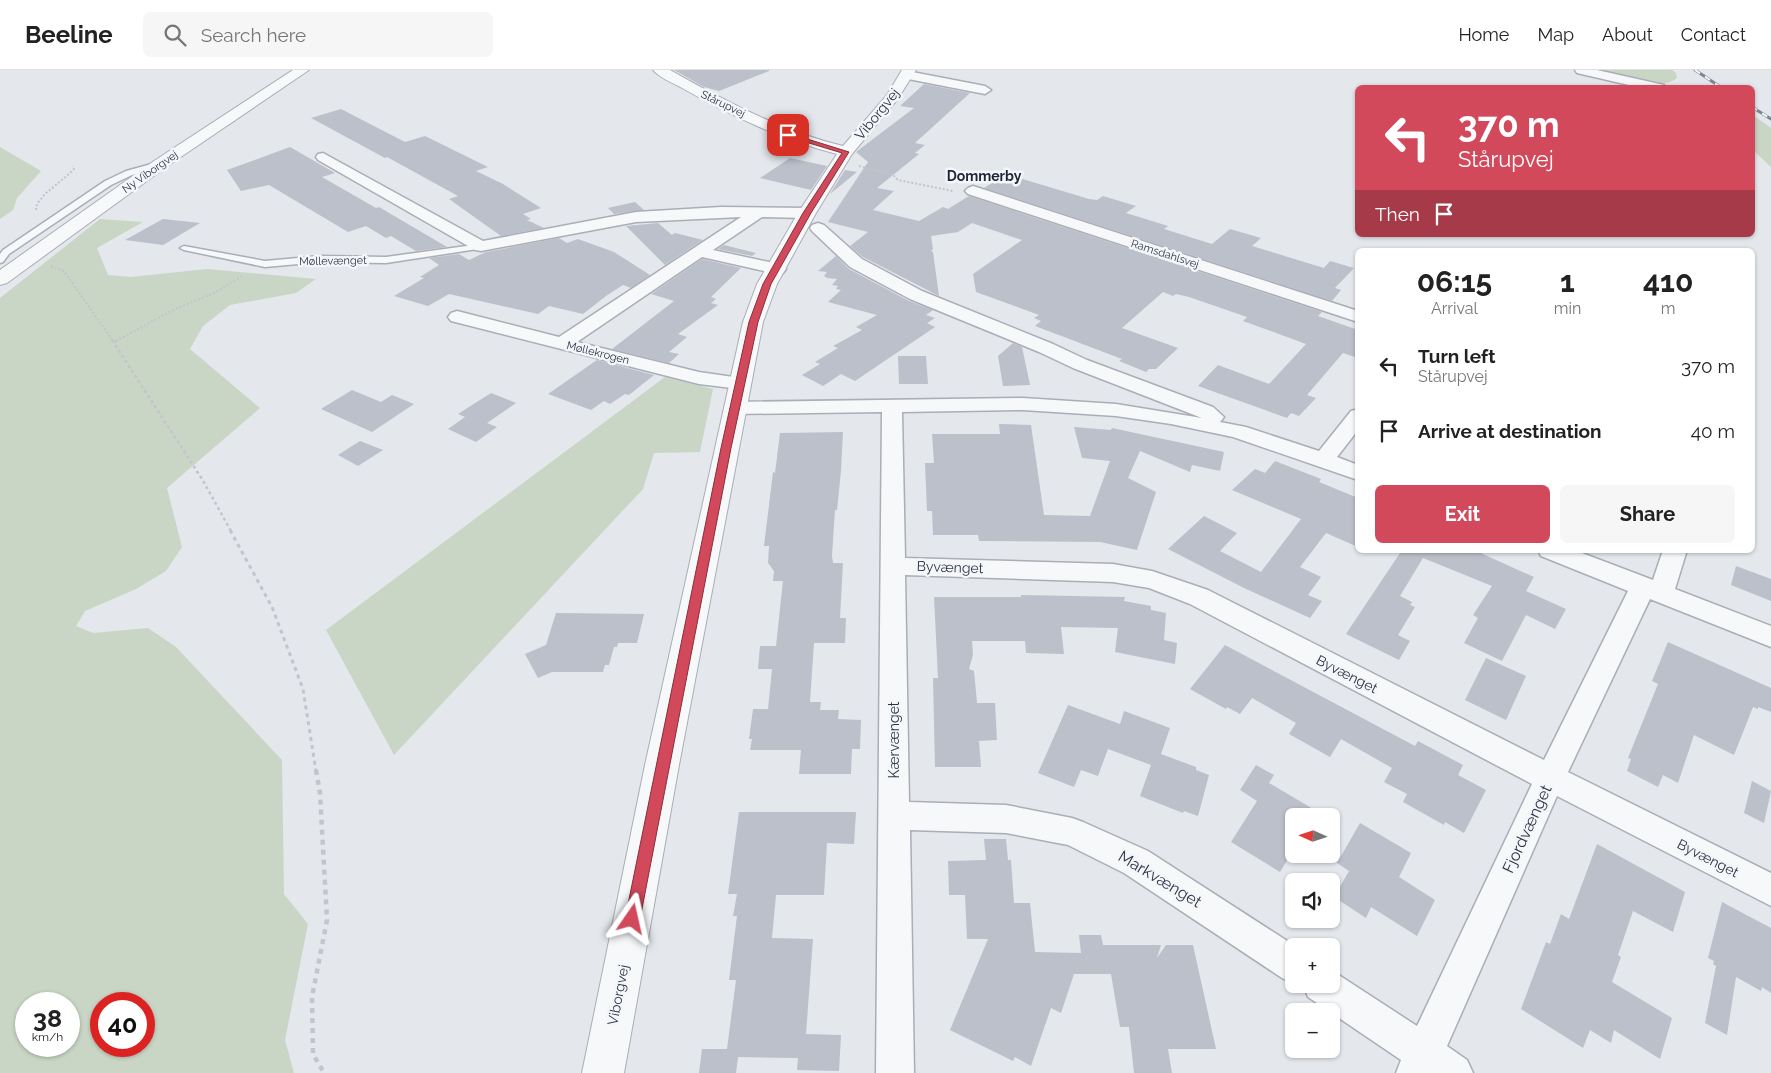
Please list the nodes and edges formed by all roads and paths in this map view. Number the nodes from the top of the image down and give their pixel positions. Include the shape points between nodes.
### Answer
1 (302, 70) edge
2 (660, 70) edge
3 (1581, 70) edge
4 (908, 72) edge
5 (1647, 85) edge
6 (984, 90) dead end
7 (323, 157) dead end
8 (842, 157) junction
9 (160, 164) junction
10 (73, 166) dead end
11 (973, 191) joint
12 (67, 211) junction
13 (759, 212) junction
14 (812, 221) junction
15 (482, 246) junction
16 (184, 248) dead end
17 (700, 252) junction
18 (22, 262) junction
19 (265, 264) junction
20 (777, 269) junction
21 (1, 271) edge
22 (1355, 316) edge
23 (457, 317) dead end
24 (114, 342) junction
25 (561, 344) junction
26 (1080, 364) junction
27 (737, 396) junction
28 (892, 407) junction
29 (1116, 410) junction
30 (1355, 419) edge
31 (1238, 432) junction
32 (1324, 460) junction
33 (1355, 472) edge
34 (1558, 553) edge
35 (1674, 553) edge
36 (894, 566) junction
37 (1652, 590) junction
38 (1771, 637) edge
39 (1550, 778) junction
40 (894, 816) junction
41 (1771, 890) edge
42 (1285, 960) edge
43 (1332, 993) edge
44 (1420, 1062) edge
45 (324, 1073) edge
46 (603, 1073) edge
47 (895, 1073) edge
48 (1454, 1073) edge

1 - 9 street, Ny Viborgvej
2 - 8 street, Stårupvej via 773,129
3 - 5 street
4 - 6 street, Viborgvej
4 - 8 street, Viborgvej via 892,97
7 - 15 street
8 - 11 path via 892,174 898,180 960,192
8 - 14 street, Viborgvej
9 - 12 lane via 115,180
9 - 18 street, Ny Viborgvej
10 - 12 path via 67,178 41,197 35,210
11 - 22 street, Ramsdahlsvej
12 - 21 lane via 6,252
13 - 14 street, Møllevænget
13 - 15 street, Møllevænget via 636,217
13 - 17 street
14 - 20 street, Viborgvej
14 - 26 street via 856,264 876,275
15 - 19 lane, Møllevænget via 386,260 320,259
16 - 19 lane, Møllevænget
17 - 20 street
17 - 25 street
18 - 21 street, Ny Viborgvej
18 - 24 path via 48,264 64,271
19 - 24 path
20 - 27 street, Viborgvej via 767,284 754,322
23 - 25 street, Møllekrogen
24 - 45 path via 202,479 267,599 303,689 320,793 326,920 312,996 314,1054
25 - 27 street, Møllekrogen via 699,378
26 - 29 street via 1104,389
26 - 31 street via 1206,411
27 - 28 street
27 - 46 street, Viborgvej
28 - 29 street via 1023,404
28 - 36 street, Kærvænget
29 - 31 street
30 - 32 street
31 - 32 street
32 - 33 street
34 - 37 street
35 - 37 street
36 - 39 street, Byvænget via 1113,573 1152,580 1199,597
36 - 40 street, Kærvænget
37 - 38 street
37 - 39 street, Fjordvænget
39 - 41 street, Byvænget
39 - 44 street, Fjordvænget
40 - 42 street, Markvænget via 1006,819 1072,832 1136,862
40 - 47 street, Kærvænget
43 - 44 street
44 - 48 street

